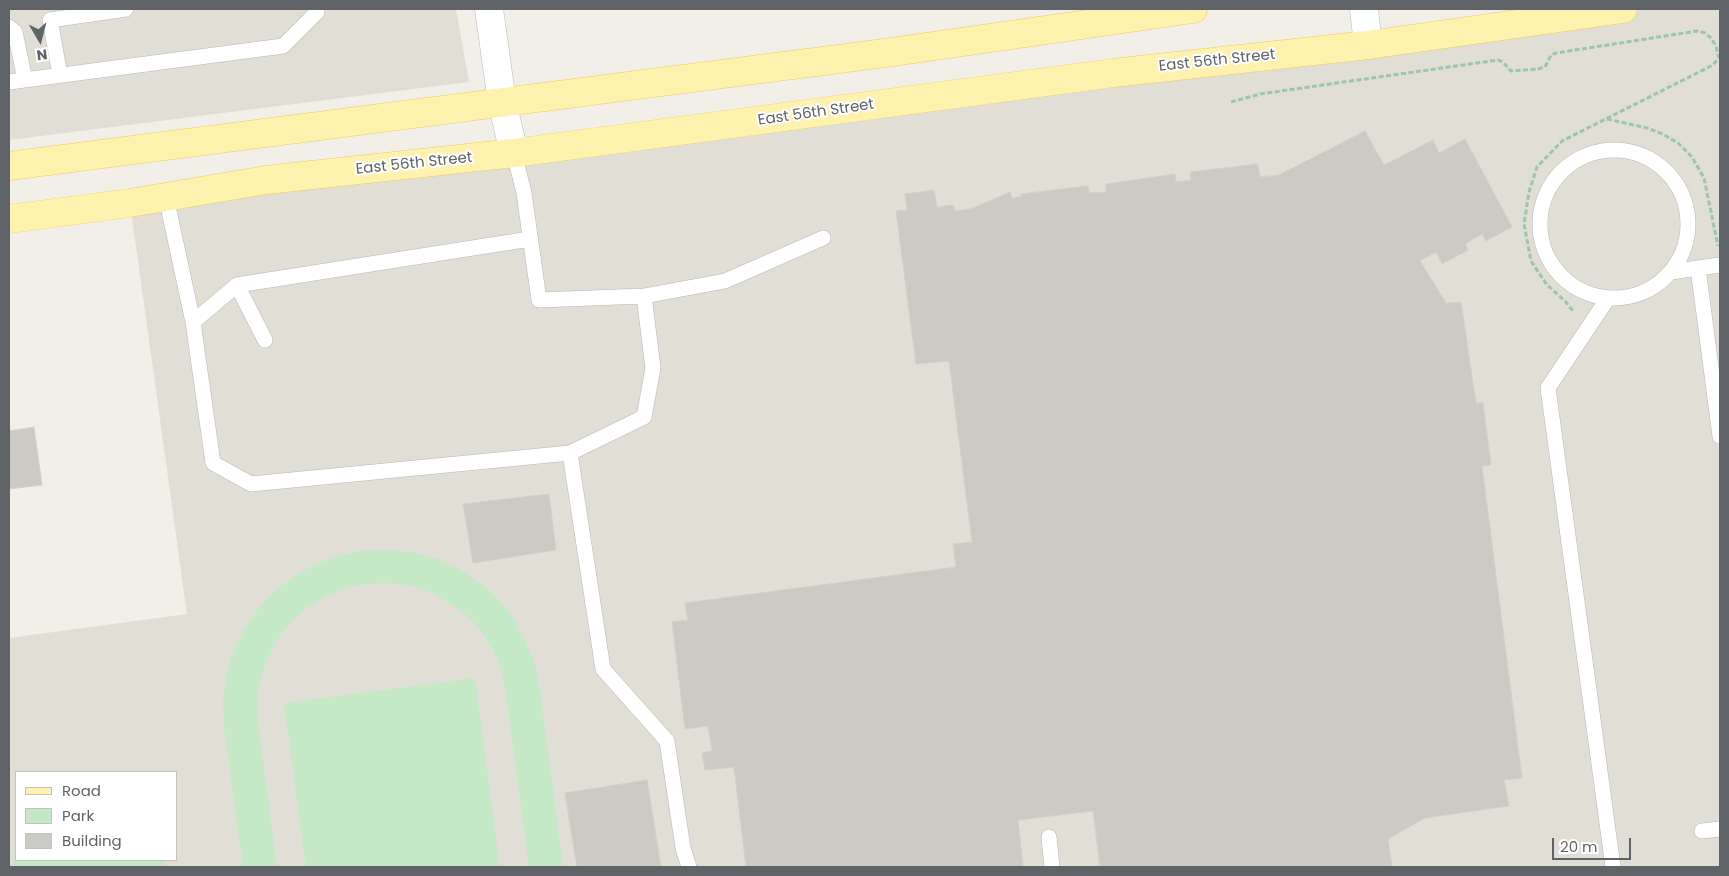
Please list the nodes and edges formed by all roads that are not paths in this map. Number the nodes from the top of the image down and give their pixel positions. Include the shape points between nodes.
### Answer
1 (126, 9) edge
2 (316, 9) edge
3 (489, 9) edge
4 (1193, 9) edge
5 (1364, 9) edge
6 (1623, 9) edge
7 (9, 27) edge
8 (1368, 45) junction
9 (60, 75) junction
10 (25, 80) junction
11 (9, 82) edge
12 (502, 102) junction
13 (514, 153) junction
14 (9, 166) edge
15 (166, 197) junction
16 (9, 219) edge
17 (823, 238) dead end
18 (530, 239) junction
19 (1720, 264) edge
20 (1698, 268) junction
21 (1671, 272) junction
22 (237, 284) junction
23 (644, 296) junction
24 (1608, 298) junction
25 (193, 322) junction
26 (265, 340) dead end
27 (1720, 436) edge
28 (570, 453) junction
29 (1720, 829) edge
30 (1702, 831) dead end
31 (1048, 838) dead end
32 (688, 867) edge
33 (1052, 867) edge
34 (1613, 867) edge

1 - 9 lane via 50,20
2 - 9 lane via 317,12 283,46
3 - 12 street
4 - 12 main road via 885,53
5 - 8 street
6 - 8 main road, East 56th Street
7 - 10 lane via 16,32
8 - 13 main road, East 56th Street via 1113,73
9 - 10 lane
10 - 11 lane
12 - 13 street
12 - 14 main road
13 - 15 main road, East 56th Street via 266,180
13 - 18 lane via 524,193
15 - 16 main road, East 56th Street
15 - 25 lane
17 - 23 lane via 725,281
18 - 22 lane
18 - 23 lane via 539,300
19 - 20 lane
20 - 21 lane
20 - 27 lane
21 - 24 lane via 1654,287 1633,296
21 - 24 lane via 1684,251 1689,229 1686,205 1677,184 1661,166 1638,153 1614,150 1589,154 1567,166 1550,185 1541,208 1540,234 1548,258 1563,278 1583,292
22 - 25 lane
22 - 26 lane
23 - 28 lane via 653,368 644,417
24 - 34 lane via 1548,388
25 - 28 lane via 213,464 251,484
28 - 32 lane via 603,670 667,741
29 - 30 lane
31 - 33 lane

